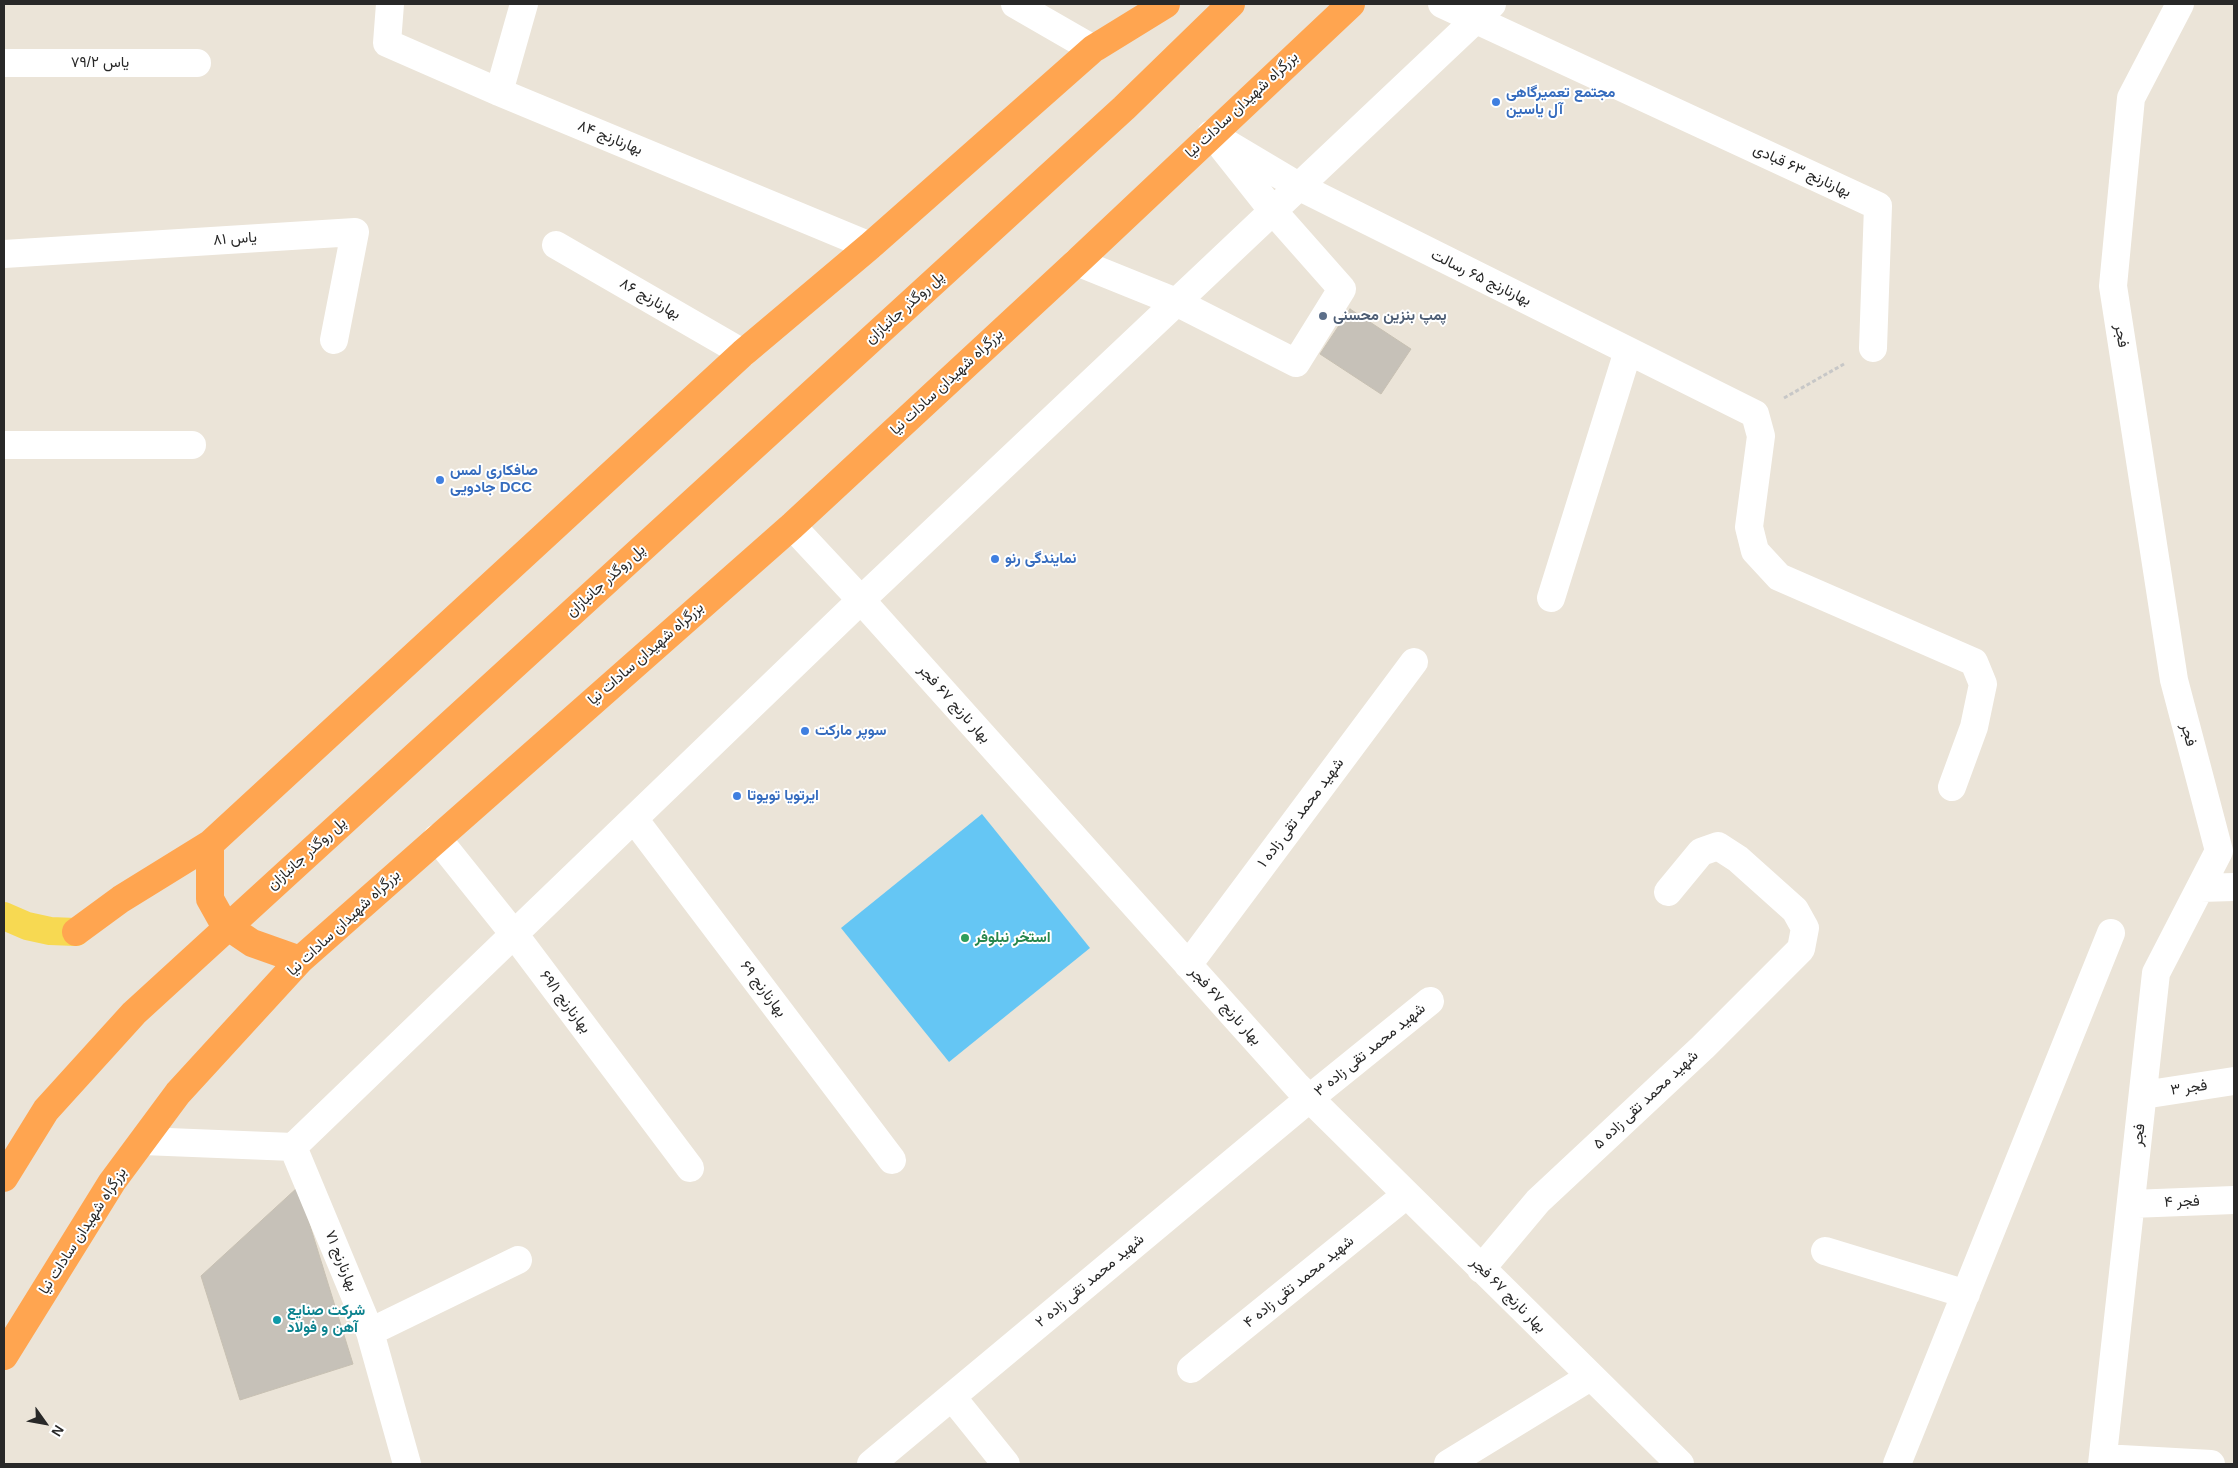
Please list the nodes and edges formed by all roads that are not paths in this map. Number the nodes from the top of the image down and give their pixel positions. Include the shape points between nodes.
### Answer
1 (390, 4) edge
2 (524, 4) edge
3 (1015, 4) edge
4 (1166, 4) edge
5 (1231, 4) edge
6 (1351, 4) edge
7 (1442, 4) edge
8 (2180, 4) edge
9 (1484, 12) edge
10 (1092, 49) junction
11 (197, 63) dead end
12 (4, 64) edge
13 (499, 92) junction
14 (1210, 134) junction
15 (1300, 188) junction
16 (1273, 211) junction
17 (556, 245) dead end
18 (870, 246) junction
19 (4, 254) edge
20 (1077, 262) junction
21 (1176, 302) junction
22 (334, 340) dead end
23 (1872, 348) road end
24 (1628, 351) junction
25 (743, 354) junction
26 (4, 445) edge
27 (192, 445) dead end
28 (792, 526) junction
29 (1551, 598) dead end
30 (861, 600) junction
31 (1414, 662) dead end
32 (1952, 787) dead end
33 (634, 819) junction
34 (437, 838) junction
35 (210, 844) junction
36 (2234, 887) edge
37 (2200, 888) junction
38 (1668, 892) dead end
39 (4, 916) edge
40 (76, 932) joint
41 (2111, 933) dead end
42 (514, 934) junction
43 (300, 960) junction
44 (1188, 964) junction
45 (1430, 1001) dead end
46 (2234, 1081) edge
47 (2143, 1095) junction
48 (1310, 1098) junction
49 (143, 1141) junction
50 (294, 1147) junction
51 (892, 1160) dead end
52 (690, 1168) dead end
53 (4, 1178) edge
54 (1406, 1195) junction
55 (2234, 1200) edge
56 (2131, 1204) junction
57 (1825, 1251) dead end
58 (518, 1260) dead end
59 (1482, 1269) junction
60 (1966, 1294) junction
61 (370, 1332) junction
62 (4, 1356) edge
63 (1191, 1369) dead end
64 (1590, 1377) junction
65 (952, 1397) junction
66 (2102, 1461) edge
67 (406, 1464) edge
68 (871, 1464) edge
69 (1006, 1464) edge
70 (1448, 1464) edge
71 (1680, 1464) edge
72 (1897, 1464) edge
73 (2211, 1464) edge

1 - 13 street, بهارنارنج ۸۴ via 387,43
2 - 13 street
3 - 10 street
4 - 10 highway
5 - 53 highway, پل روگذر جانبازان via 1124,108 134,1013 46,1110
6 - 14 highway, بزرگراه شهیدان سادات نیا
7 - 9 street
8 - 37 street, فجر via 2131,98 2113,286 2174,680 2219,851
9 - 15 street
9 - 23 street, بهارنارنج ۶۳ قبادی via 1878,206
10 - 18 highway
11 - 12 street, یاس ۷۹/۲
13 - 18 street, بهارنارنج ۸۴
14 - 15 street, بهارنارنج ۶۵ رسالت
14 - 16 street
14 - 20 highway, بزرگراه شهیدان سادات نیا
15 - 16 street
15 - 24 street, بهارنارنج ۶۵ رسالت
16 - 21 street
16 - 21 street via 1342,289 1296,363
17 - 25 street, بهارنارنج ۸۶
18 - 25 highway
19 - 22 street, یاس ۸۱ via 355,232
20 - 21 street
20 - 28 highway, بزرگراه شهیدان سادات نیا
21 - 30 street
24 - 29 street
24 - 32 street, بهارنارنج ۶۵ رسالت via 1755,414 1761,436 1749,527 1755,551 1779,578 1974,662 1982,684 1974,727
25 - 35 highway
26 - 27 street
28 - 30 street, بهار نارنج ۶۷ فجر
28 - 34 highway, بزرگراه شهیدان سادات نیا
30 - 33 street
30 - 44 street, بهار نارنج ۶۷ فجر
31 - 44 street, شهید محمد تقی زاده ۱
33 - 42 street
33 - 51 street, بهارنارنج ۶۹
34 - 42 street, بهارنارنج ۶۹/۱
34 - 43 highway, بزرگراه شهیدان سادات نیا
35 - 40 highway
35 - 43 highway via 210,899 224,924 252,943
36 - 37 street
37 - 47 street, فجر via 2156,973
38 - 59 street, شهید محمد تقی زاده ۵ via 1701,852 1718,846 1738,859 1795,910 1804,928 1801,949 1703,1047 1538,1201
39 - 40 main road via 26,926
41 - 60 street
42 - 50 street
42 - 52 street, بهارنارنج ۶۹/۱
43 - 49 highway, بزرگراه شهیدان سادات نیا via 178,1093
44 - 48 street, بهار نارنج ۶۷ فجر
45 - 48 street, شهید محمد تقی زاده ۳
46 - 47 street, فجر ۳
47 - 56 street, فجر
48 - 54 street, بهار نارنج ۶۷ فجر
48 - 65 street, شهید محمد تقی زاده ۲
49 - 50 street
49 - 62 highway, بزرگراه شهیدان سادات نیا via 112,1182
50 - 61 street, بهارنارنج ۷۱
54 - 59 street, بهار نارنج ۶۷ فجر
54 - 63 street, شهید محمد تقی زاده ۴
55 - 56 street, فجر ۴
56 - 66 street, فجر
57 - 60 street
58 - 61 street
59 - 64 street, بهار نارنج ۶۷ فجر
60 - 72 street
61 - 67 street, بهارنارنج ۷۱
64 - 70 street
64 - 71 street, بهار نارنج ۶۷ فجر
65 - 68 street, شهید محمد تقی زاده ۲
65 - 69 street
66 - 73 street

